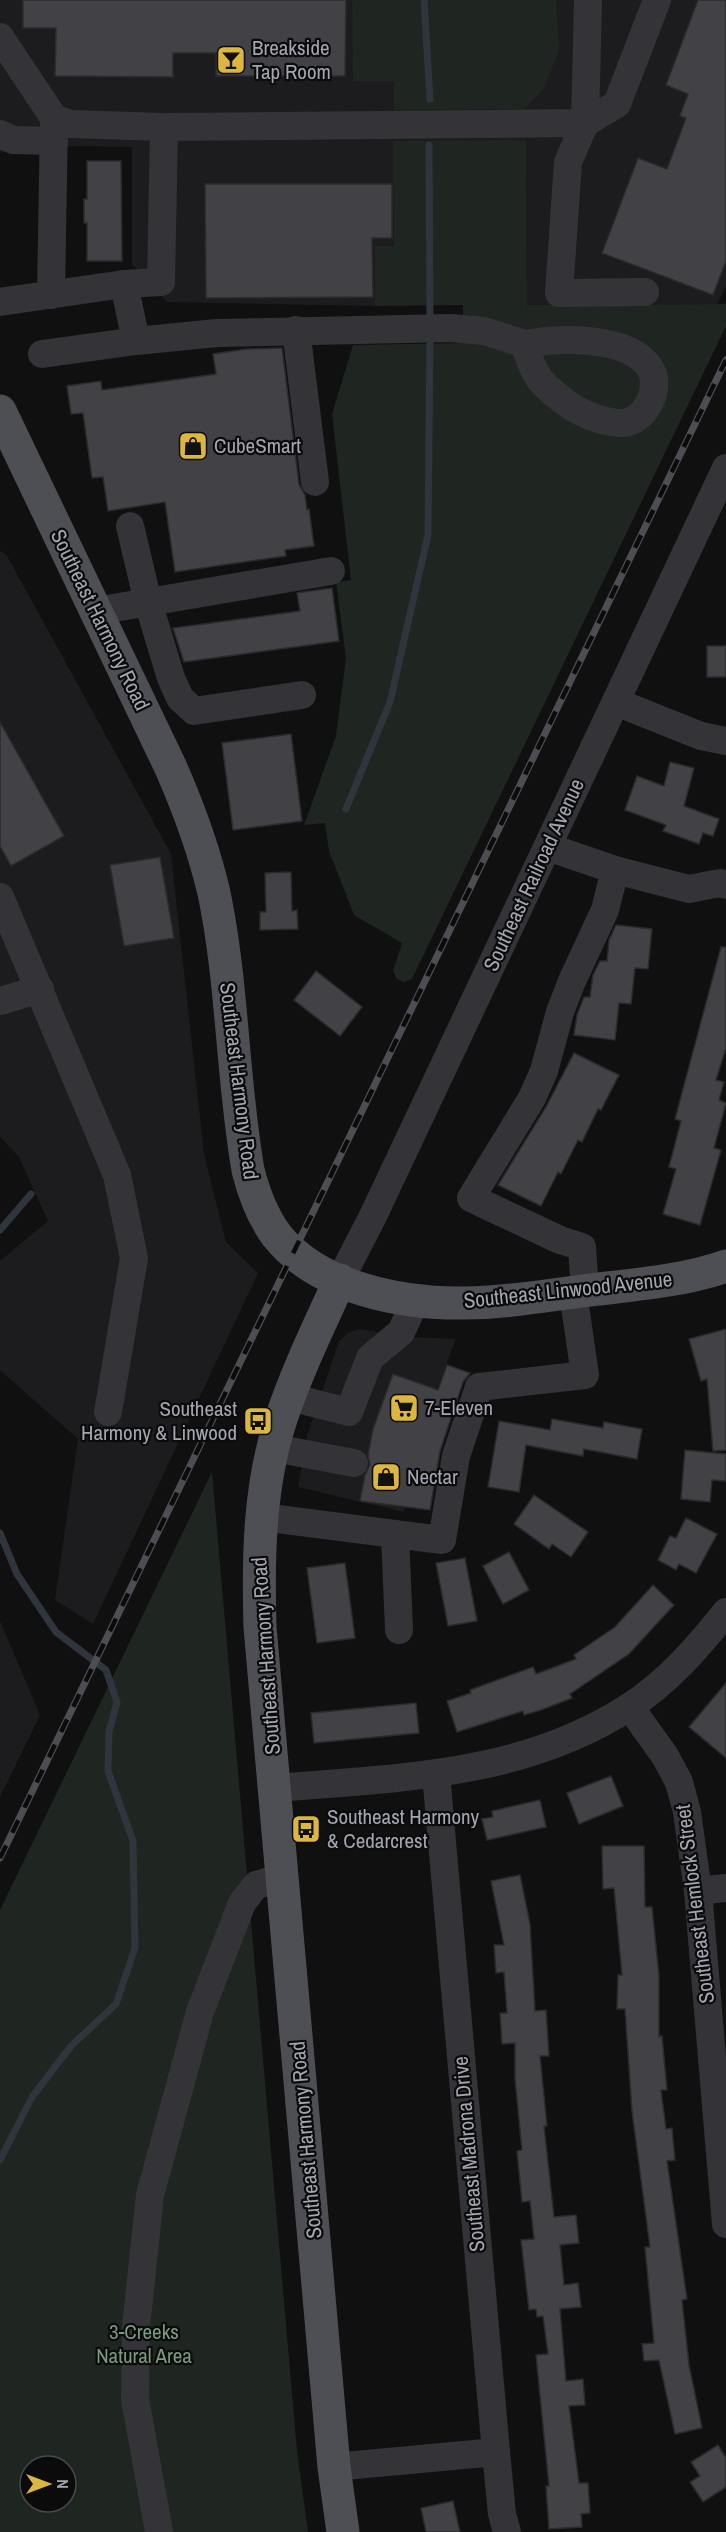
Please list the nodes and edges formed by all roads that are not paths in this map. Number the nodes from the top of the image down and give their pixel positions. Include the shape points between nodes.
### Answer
1 (588, 0) edge
2 (657, 0) edge
3 (0, 37) edge
4 (585, 123) junction
5 (164, 128) junction
6 (54, 129) junction
7 (0, 134) edge
8 (124, 284) junction
9 (645, 292) dead end
10 (51, 295) junction
11 (0, 302) edge
12 (296, 330) junction
13 (136, 341) junction
14 (525, 344) dead end
15 (42, 354) dead end
16 (0, 411) edge
17 (726, 468) edge
18 (315, 482) dead end
19 (130, 526) dead end
20 (331, 571) dead end
21 (148, 602) junction
22 (96, 611) junction
23 (302, 695) dead end
24 (616, 702) junction
25 (726, 741) edge
26 (548, 847) junction
27 (615, 870) junction
28 (726, 885) edge
29 (0, 897) edge
30 (40, 989) junction
31 (0, 1001) edge
32 (726, 1266) edge
33 (340, 1280) junction
34 (579, 1291) junction
35 (416, 1300) junction
36 (289, 1397) junction
37 (108, 1412) dead end
38 (274, 1448) junction
39 (354, 1463) dead end
40 (262, 1516) junction
41 (395, 1534) junction
42 (726, 1612) edge
43 (399, 1630) dead end
44 (630, 1707) junction
45 (436, 1774) junction
46 (275, 1788) junction
47 (283, 1877) junction
48 (726, 1888) edge
49 (698, 1891) junction
50 (722, 2138) edge
51 (726, 2223) edge
52 (496, 2452) junction
53 (334, 2467) junction
54 (159, 2532) edge
55 (343, 2532) edge
56 (507, 2532) edge

1 - 4 street
2 - 4 street via 617,104
3 - 6 street
4 - 5 street
4 - 9 street via 568,162 559,293
5 - 6 street via 70,124
5 - 8 street via 161,282
6 - 7 street via 13,140
6 - 10 street
8 - 10 street
8 - 13 street
10 - 11 street
12 - 13 street
12 - 14 street via 451,328 484,331
12 - 18 street
13 - 15 street
16 - 22 main road, Southeast Harmony Road
17 - 24 street, Southeast Railroad Avenue
19 - 21 street
20 - 21 street
21 - 22 street
21 - 23 street via 171,678 180,698 194,711
22 - 33 main road, Southeast Harmony Road via 171,768 206,860 220,927 253,1193 269,1224 286,1245
24 - 25 street via 701,736
24 - 26 street, Southeast Railroad Avenue
26 - 27 street
26 - 33 street, Southeast Railroad Avenue
27 - 28 street via 689,889
27 - 34 street via 605,910 560,1012 544,1071 532,1098 471,1198 582,1247
29 - 30 street
30 - 31 street
30 - 37 street via 117,1175 134,1258
32 - 34 main road, Southeast Linwood Avenue via 685,1277
33 - 35 main road, Southeast Linwood Avenue
33 - 36 main road, Southeast Harmony Road
34 - 35 main road, Southeast Linwood Avenue via 464,1304
34 - 41 street via 585,1375 479,1388 456,1456 442,1540
35 - 36 street via 401,1332 370,1358 349,1412
36 - 38 main road, Southeast Harmony Road
38 - 39 street
38 - 40 main road, Southeast Harmony Road
40 - 41 street
40 - 46 main road, Southeast Harmony Road via 260,1627
41 - 43 street
42 - 44 street via 672,1673
44 - 45 street via 537,1752
44 - 49 street, Southeast Hemlock Street via 679,1782
45 - 46 street
45 - 52 street, Southeast Madrona Drive
46 - 47 main road, Southeast Harmony Road
47 - 53 main road, Southeast Harmony Road
47 - 54 street via 256,1885 242,1903 200,2012 150,2195 136,2327 135,2398
48 - 49 street
49 - 50 street, Southeast Hemlock Street
50 - 51 street, Southeast Hemlock Street
52 - 53 street
52 - 56 street, Southeast Madrona Drive
53 - 55 main road, Southeast Harmony Road

